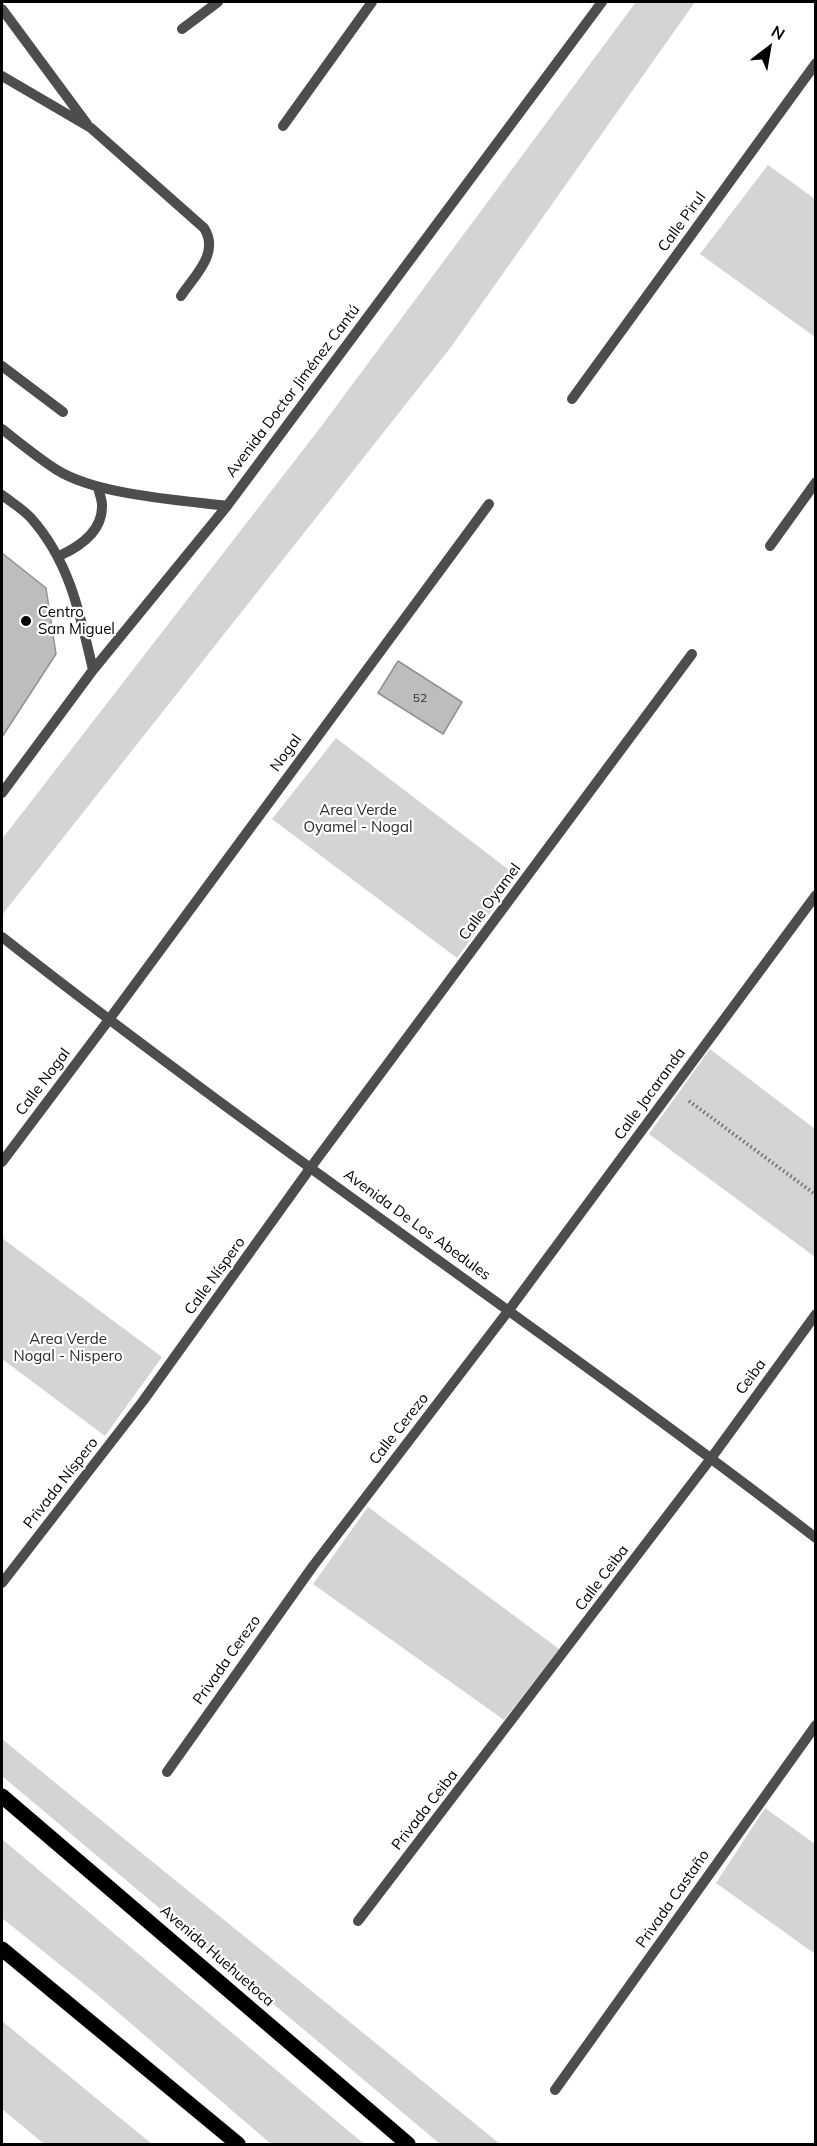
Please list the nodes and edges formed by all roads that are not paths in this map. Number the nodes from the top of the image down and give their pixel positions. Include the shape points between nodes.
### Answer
1 (218, 2) edge
2 (372, 2) edge
3 (602, 2) edge
4 (2, 9) edge
5 (182, 29) dead end
6 (816, 63) edge
7 (2, 76) edge
8 (283, 126) dead end
9 (91, 128) junction
10 (182, 296) dead end
11 (2, 366) edge
12 (572, 399) dead end
13 (63, 412) dead end
14 (2, 429) edge
15 (816, 482) edge
16 (98, 487) junction
17 (2, 495) edge
18 (489, 504) dead end
19 (227, 506) junction
20 (770, 546) dead end
21 (59, 556) junction
22 (692, 654) dead end
23 (93, 670) junction
24 (2, 793) edge
25 (816, 895) edge
26 (2, 937) edge
27 (108, 1021) junction
28 (2, 1162) edge
29 (311, 1167) junction
30 (509, 1310) junction
31 (816, 1314) edge
32 (143, 1401) joint
33 (712, 1457) junction
34 (816, 1538) edge
35 (313, 1566) joint
36 (2, 1583) edge
37 (515, 1716) joint
38 (816, 1725) edge
39 (166, 1772) dead end
40 (2, 1796) edge
41 (358, 1921) dead end
42 (2, 1949) edge
43 (555, 2090) dead end
44 (238, 2145) edge
45 (408, 2145) edge

1 - 5 street
2 - 8 street
3 - 19 street, Avenida Doctor Jiménez Cantú
4 - 9 street
6 - 12 street, Calle Pirul
7 - 9 street
9 - 10 street via 204,228 209,237 207,258
11 - 13 street
14 - 16 street via 58,471
15 - 20 street
16 - 19 street
16 - 21 street via 102,507 94,531 76,549
17 - 21 street via 30,517
18 - 27 street, Nogal
19 - 23 street, Avenida Doctor Jiménez Cantú
21 - 23 street via 77,600
22 - 29 street, Calle Oyamel
23 - 24 street, Avenida Doctor Jiménez Cantú
25 - 30 street, Calle Jacaranda
26 - 27 street, Avenida De Los Abedules
27 - 28 street, Calle Nogal
27 - 29 street, Avenida De Los Abedules
29 - 30 street, Avenida De Los Abedules
29 - 32 street, Calle Níspero
30 - 33 street, Avenida De Los Abedules
30 - 35 street, Calle Cerezo
31 - 33 street, Ceiba
32 - 36 street, Privada Níspero
33 - 34 street, Avenida De Los Abedules
33 - 37 street, Calle Ceiba
35 - 39 street, Privada Cerezo
37 - 41 street, Privada Ceiba
38 - 43 street, Privada Castaño
40 - 45 main road, Avenida Huehuetoca
42 - 44 main road

